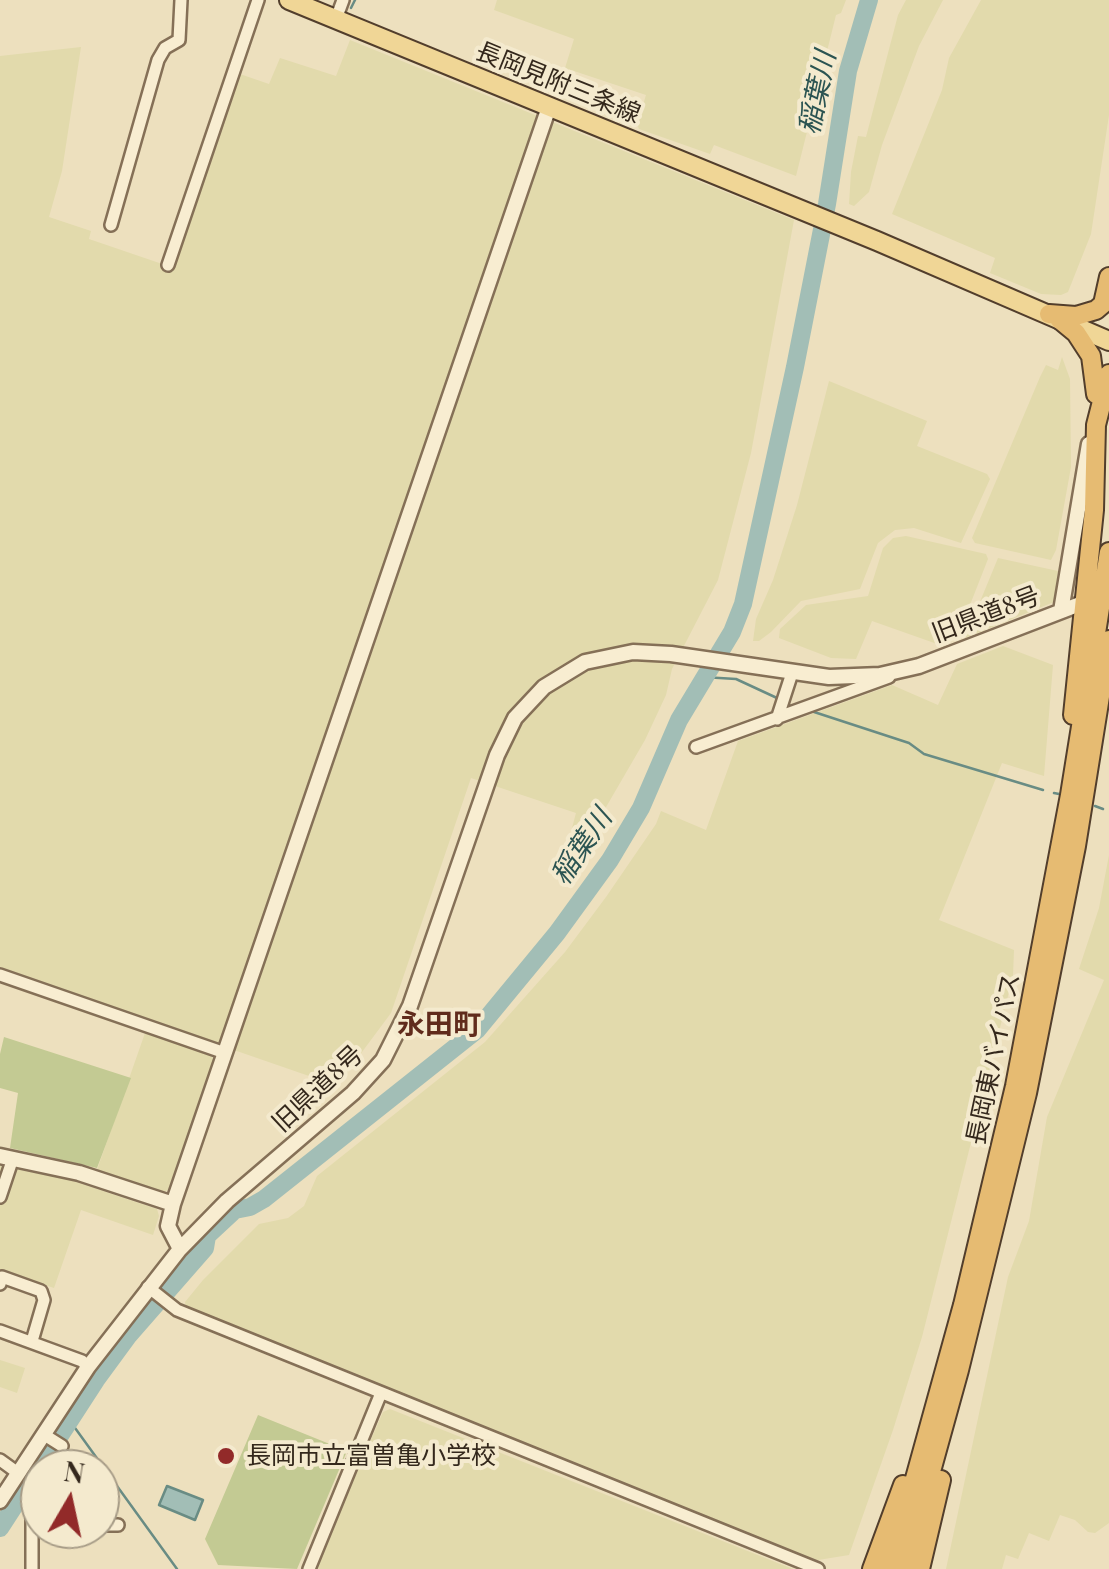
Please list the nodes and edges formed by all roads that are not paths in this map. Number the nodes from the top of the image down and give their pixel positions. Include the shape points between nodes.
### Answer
1 (181, 0) edge
2 (258, 0) edge
3 (290, 0) edge
4 (343, 0) edge
5 (336, 19) junction
6 (549, 107) junction
7 (111, 225) dead end
8 (168, 265) dead end
9 (1109, 277) edge
10 (1054, 316) junction
11 (1109, 341) edge
12 (1109, 374) edge
13 (1096, 428) junction
14 (1109, 552) edge
15 (1080, 604) dead end
16 (1061, 611) junction
17 (1109, 640) edge
18 (918, 666) junction
19 (792, 672) junction
20 (1109, 715) edge
21 (777, 719) junction
22 (696, 747) dead end
23 (1070, 796) junction
24 (1082, 814) junction
25 (0, 975) edge
26 (225, 1053) junction
27 (7, 1157) edge
28 (0, 1197) edge
29 (173, 1204) junction
30 (988, 1204) junction
31 (992, 1240) junction
32 (180, 1249) junction
33 (0, 1284) edge
34 (148, 1287) junction
35 (0, 1331) edge
36 (32, 1342) junction
37 (88, 1366) junction
38 (381, 1393) junction
39 (45, 1435) junction
40 (62, 1446) dead end
41 (0, 1460) edge
42 (18, 1473) junction
43 (0, 1501) edge
44 (309, 1569) edge
45 (818, 1569) edge
46 (872, 1569) edge
47 (890, 1569) edge
48 (904, 1569) edge
49 (920, 1569) edge

1 - 7 street via 180,40 158,60
2 - 8 street
3 - 5 main road, 長岡見附三条線
4 - 5 street
5 - 6 main road, 長岡見附三条線
6 - 10 main road, 長岡見附三条線
6 - 26 street
9 - 10 highway via 1096,310
10 - 11 main road
10 - 13 highway via 1090,356
12 - 13 highway
13 - 16 street
13 - 23 highway
14 - 23 highway, 長岡東バイパス
15 - 16 street, 旧県道8号
16 - 18 street, 旧県道8号
17 - 24 highway, 長岡東バイパス
18 - 19 street, 旧県道8号 via 856,677
18 - 21 street
19 - 21 street
19 - 32 street, 旧県道8号 via 652,652 610,655 573,667 535,694 497,755 421,977 383,1060
20 - 24 highway
21 - 22 street
23 - 30 highway, 長岡東バイパス
24 - 31 highway, 長岡東バイパス
25 - 26 street
26 - 29 street
27 - 28 street
27 - 29 street
29 - 32 street via 168,1226
30 - 46 highway
30 - 47 highway, 長岡東バイパス
31 - 48 highway, 長岡東バイパス
31 - 49 highway
32 - 34 street, 旧県道8号
33 - 36 street via 2,1277 41,1292
34 - 37 street, 旧県道8号
34 - 38 street via 177,1310
35 - 36 street
36 - 37 street
37 - 39 street, 旧県道8号
38 - 44 street
38 - 45 street
39 - 40 street
39 - 42 street, 旧県道8号
41 - 42 street
42 - 43 street, 旧県道8号

